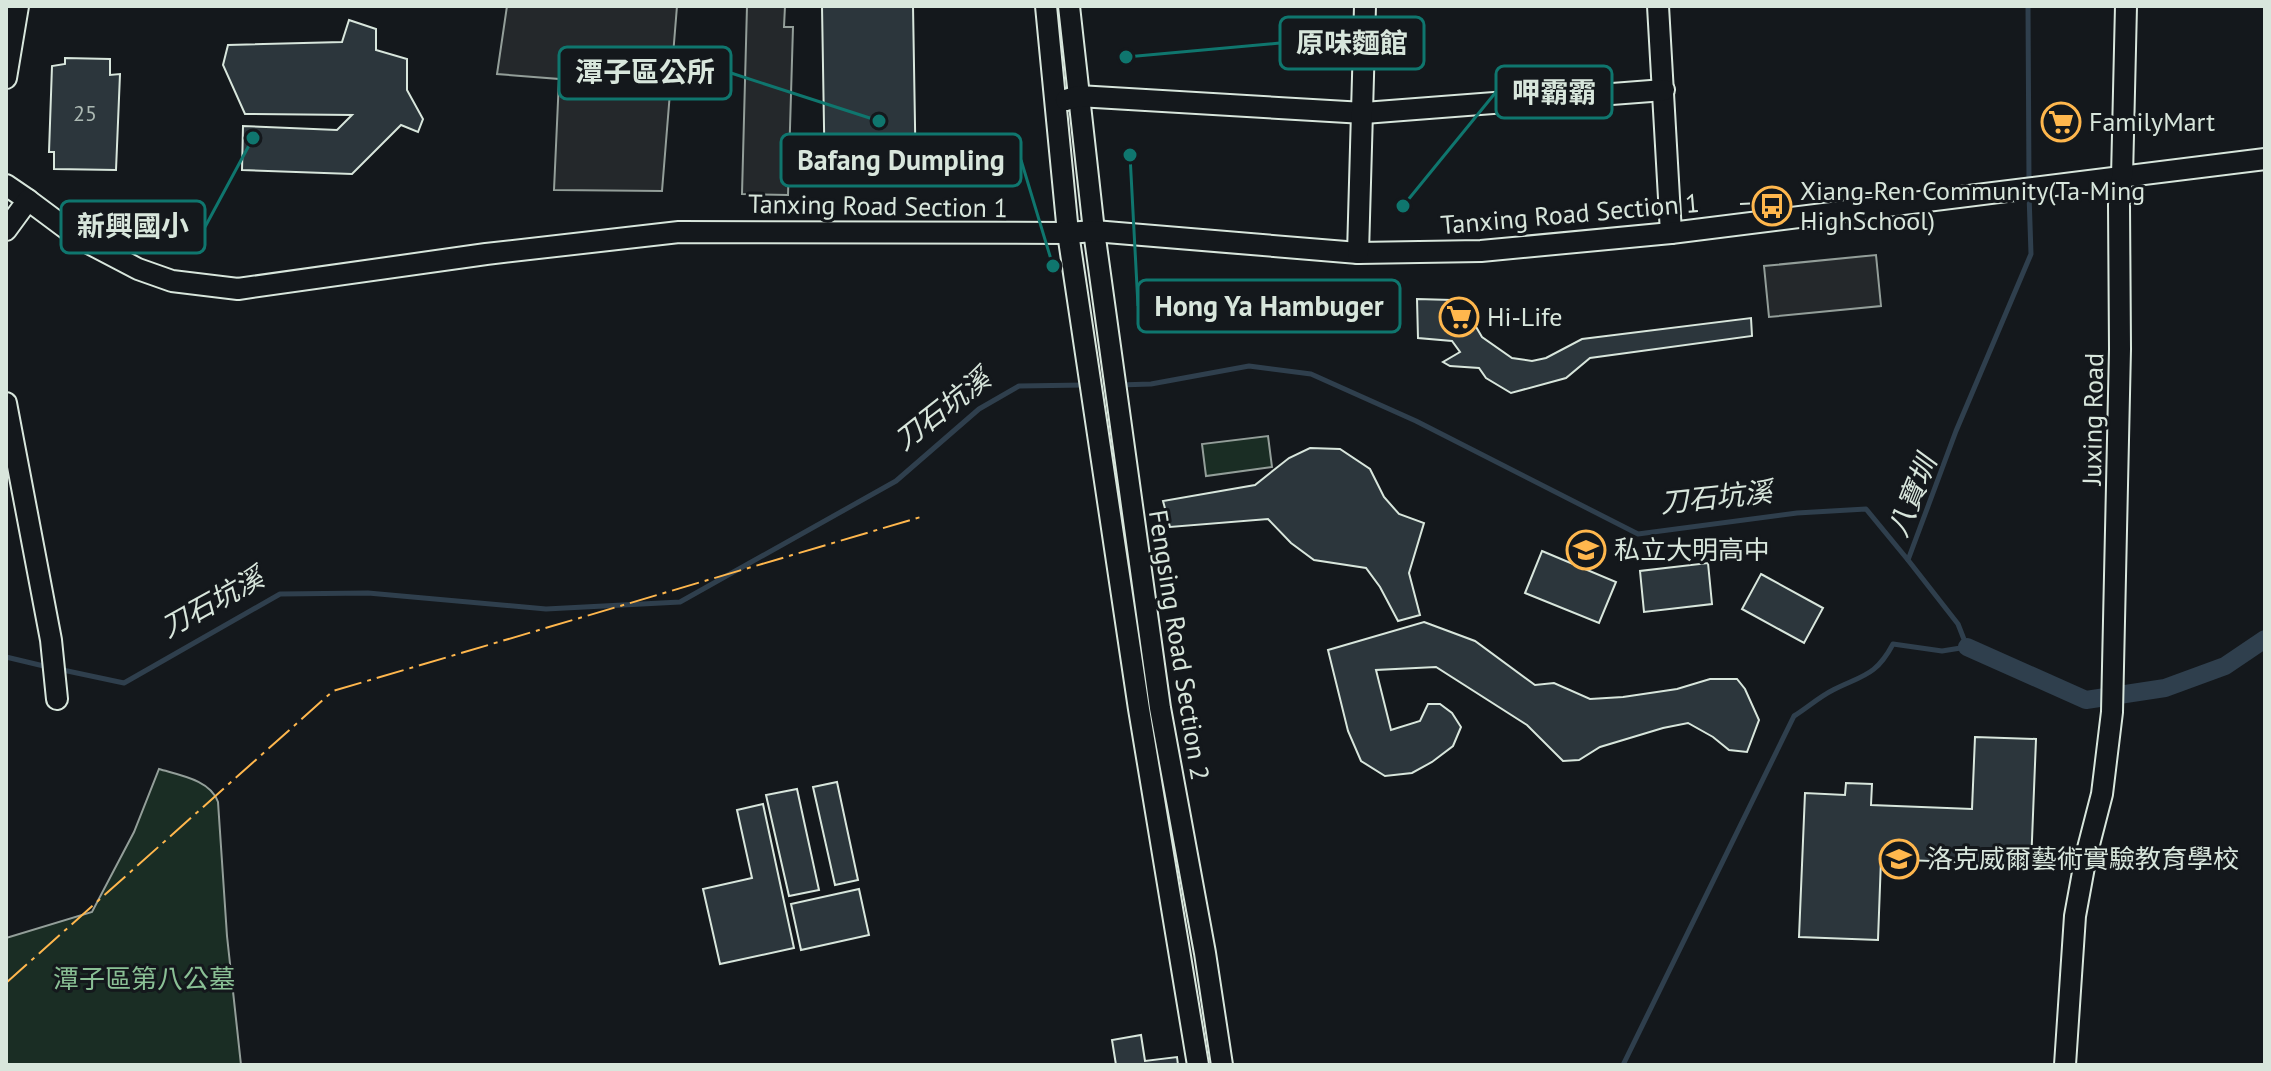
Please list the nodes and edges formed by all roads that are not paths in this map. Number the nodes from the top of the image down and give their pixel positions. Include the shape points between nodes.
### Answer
1 (18, 6) edge
2 (1046, 6) edge
3 (1069, 6) edge
4 (1365, 6) edge
5 (1658, 6) edge
6 (2126, 6) edge
7 (6, 78) edge
8 (1664, 90) junction
9 (1078, 96) junction
10 (1054, 104) junction
11 (1364, 113) junction
12 (2265, 159) edge
13 (2122, 177) junction
14 (6, 185) edge
15 (28, 200) junction
16 (6, 230) edge
17 (1094, 231) junction
18 (1068, 233) junction
19 (1671, 233) junction
20 (1358, 253) junction
21 (6, 403) edge
22 (57, 699) dead end
23 (1198, 1065) edge
24 (1222, 1065) edge
25 (2065, 1065) edge

1 - 7 street
2 - 10 street, Fengsing Road Section 2
3 - 9 street, Fengsing Road Section 2
4 - 11 street
5 - 8 street
6 - 13 street, Juxing Road
8 - 11 street
8 - 19 street
9 - 10 street
9 - 11 street
9 - 17 street, Fengsing Road Section 2
10 - 18 street, Fengsing Road Section 2
11 - 20 street
12 - 13 street, Tanxing Road Section 1
13 - 19 street, Tanxing Road Section 1
13 - 25 street, Juxing Road via 2112,712 2102,794 2075,916
14 - 15 street, Tanxing Road Section 1
15 - 16 street
15 - 18 street, Tanxing Road Section 1 via 79,238 138,269 172,281 238,289 679,232
17 - 18 street, Tanxing Road Section 1
17 - 20 street, Tanxing Road Section 1
17 - 24 street, Fengsing Road Section 2 via 1160,708
18 - 23 street, Fengsing Road Section 2
19 - 20 street, Tanxing Road Section 1 via 1481,251
21 - 22 street via 51,640

